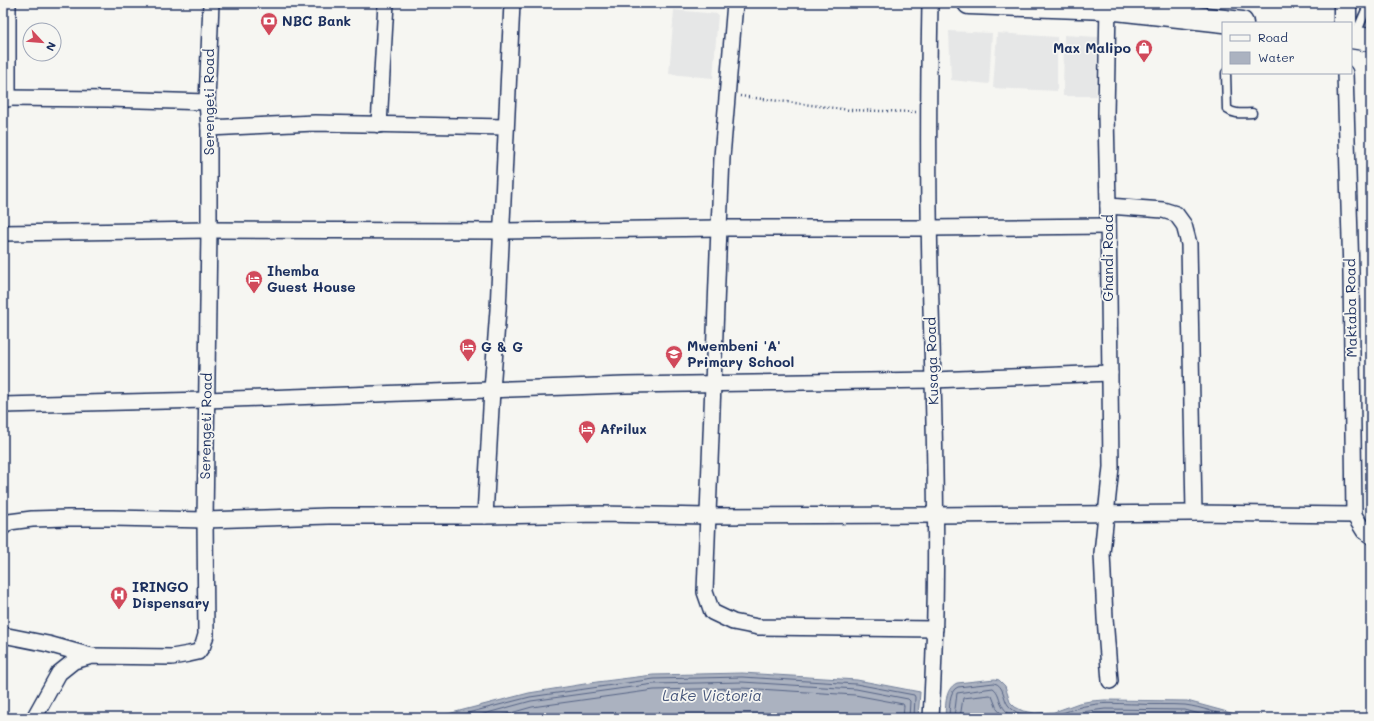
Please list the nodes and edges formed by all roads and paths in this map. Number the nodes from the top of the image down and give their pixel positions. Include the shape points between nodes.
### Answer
1 (8, 3) edge
2 (211, 3) edge
3 (386, 3) edge
4 (512, 3) edge
5 (735, 3) edge
6 (930, 3) edge
7 (969, 3) edge
8 (1345, 3) edge
9 (1369, 3) edge
10 (1108, 6) edge
11 (1231, 22) edge
12 (1351, 22) edge
13 (1355, 34) edge
14 (1226, 74) edge
15 (1344, 74) edge
16 (727, 94) junction
17 (6, 98) edge
18 (207, 102) junction
19 (928, 112) junction
20 (1252, 113) dead end
21 (379, 125) junction
22 (505, 126) junction
23 (209, 128) junction
24 (1108, 206) junction
25 (1108, 226) junction
26 (719, 228) junction
27 (930, 228) junction
28 (209, 230) junction
29 (501, 231) junction
30 (3, 233) edge
31 (1110, 373) junction
32 (933, 380) junction
33 (713, 383) junction
34 (492, 390) junction
35 (206, 400) junction
36 (3, 405) edge
37 (1194, 512) junction
38 (1107, 513) junction
39 (935, 515) junction
40 (1354, 515) junction
41 (485, 516) junction
42 (708, 516) junction
43 (204, 520) junction
44 (5, 523) edge
45 (1371, 536) edge
46 (935, 629) junction
47 (3, 635) edge
48 (92, 656) junction
49 (1110, 681) dead end
50 (34, 718) edge
51 (931, 718) edge

1 - 17 street
2 - 18 street, Serengeti Road
3 - 21 street
4 - 22 street
5 - 16 street
6 - 19 street, Kusaga Road
7 - 10 street
8 - 12 street
9 - 13 lane
10 - 11 street
10 - 24 street, Ghandi Road
14 - 20 lane via 1227,109 1238,114
15 - 40 street, Maktaba Road via 1351,272
16 - 19 path via 850,110
16 - 26 street
17 - 18 street
18 - 23 street, Serengeti Road
19 - 27 street, Kusaga Road
21 - 22 street
21 - 23 street via 308,124
22 - 29 street
23 - 28 street, Serengeti Road
24 - 25 street, Ghandi Road
24 - 37 street via 1163,210 1176,214 1184,225 1189,244
25 - 27 street
25 - 31 street, Ghandi Road
26 - 27 street
26 - 29 street
26 - 33 street
27 - 32 street, Kusaga Road
28 - 29 street
28 - 30 street
28 - 35 street, Serengeti Road
29 - 34 street
31 - 32 street
31 - 38 street, Ghandi Road via 1111,468
32 - 33 street
32 - 39 street, Kusaga Road
33 - 34 street
33 - 42 street
34 - 35 street
34 - 41 street
35 - 36 street
35 - 43 street, Serengeti Road
37 - 38 street
37 - 40 street
38 - 39 street
38 - 49 street, Ghandi Road via 1102,553
39 - 42 street
39 - 46 street, Kusaga Road
40 - 45 street via 1364,531
41 - 42 street
41 - 43 street via 329,516
42 - 46 street via 705,592 712,612 733,622 758,627
43 - 44 street via 75,518 32,519
43 - 48 street, Serengeti Road via 206,635 198,652 172,657
46 - 51 street, Kusaga Road
47 - 48 street
48 - 50 street, Serengeti Road via 74,661 58,673

